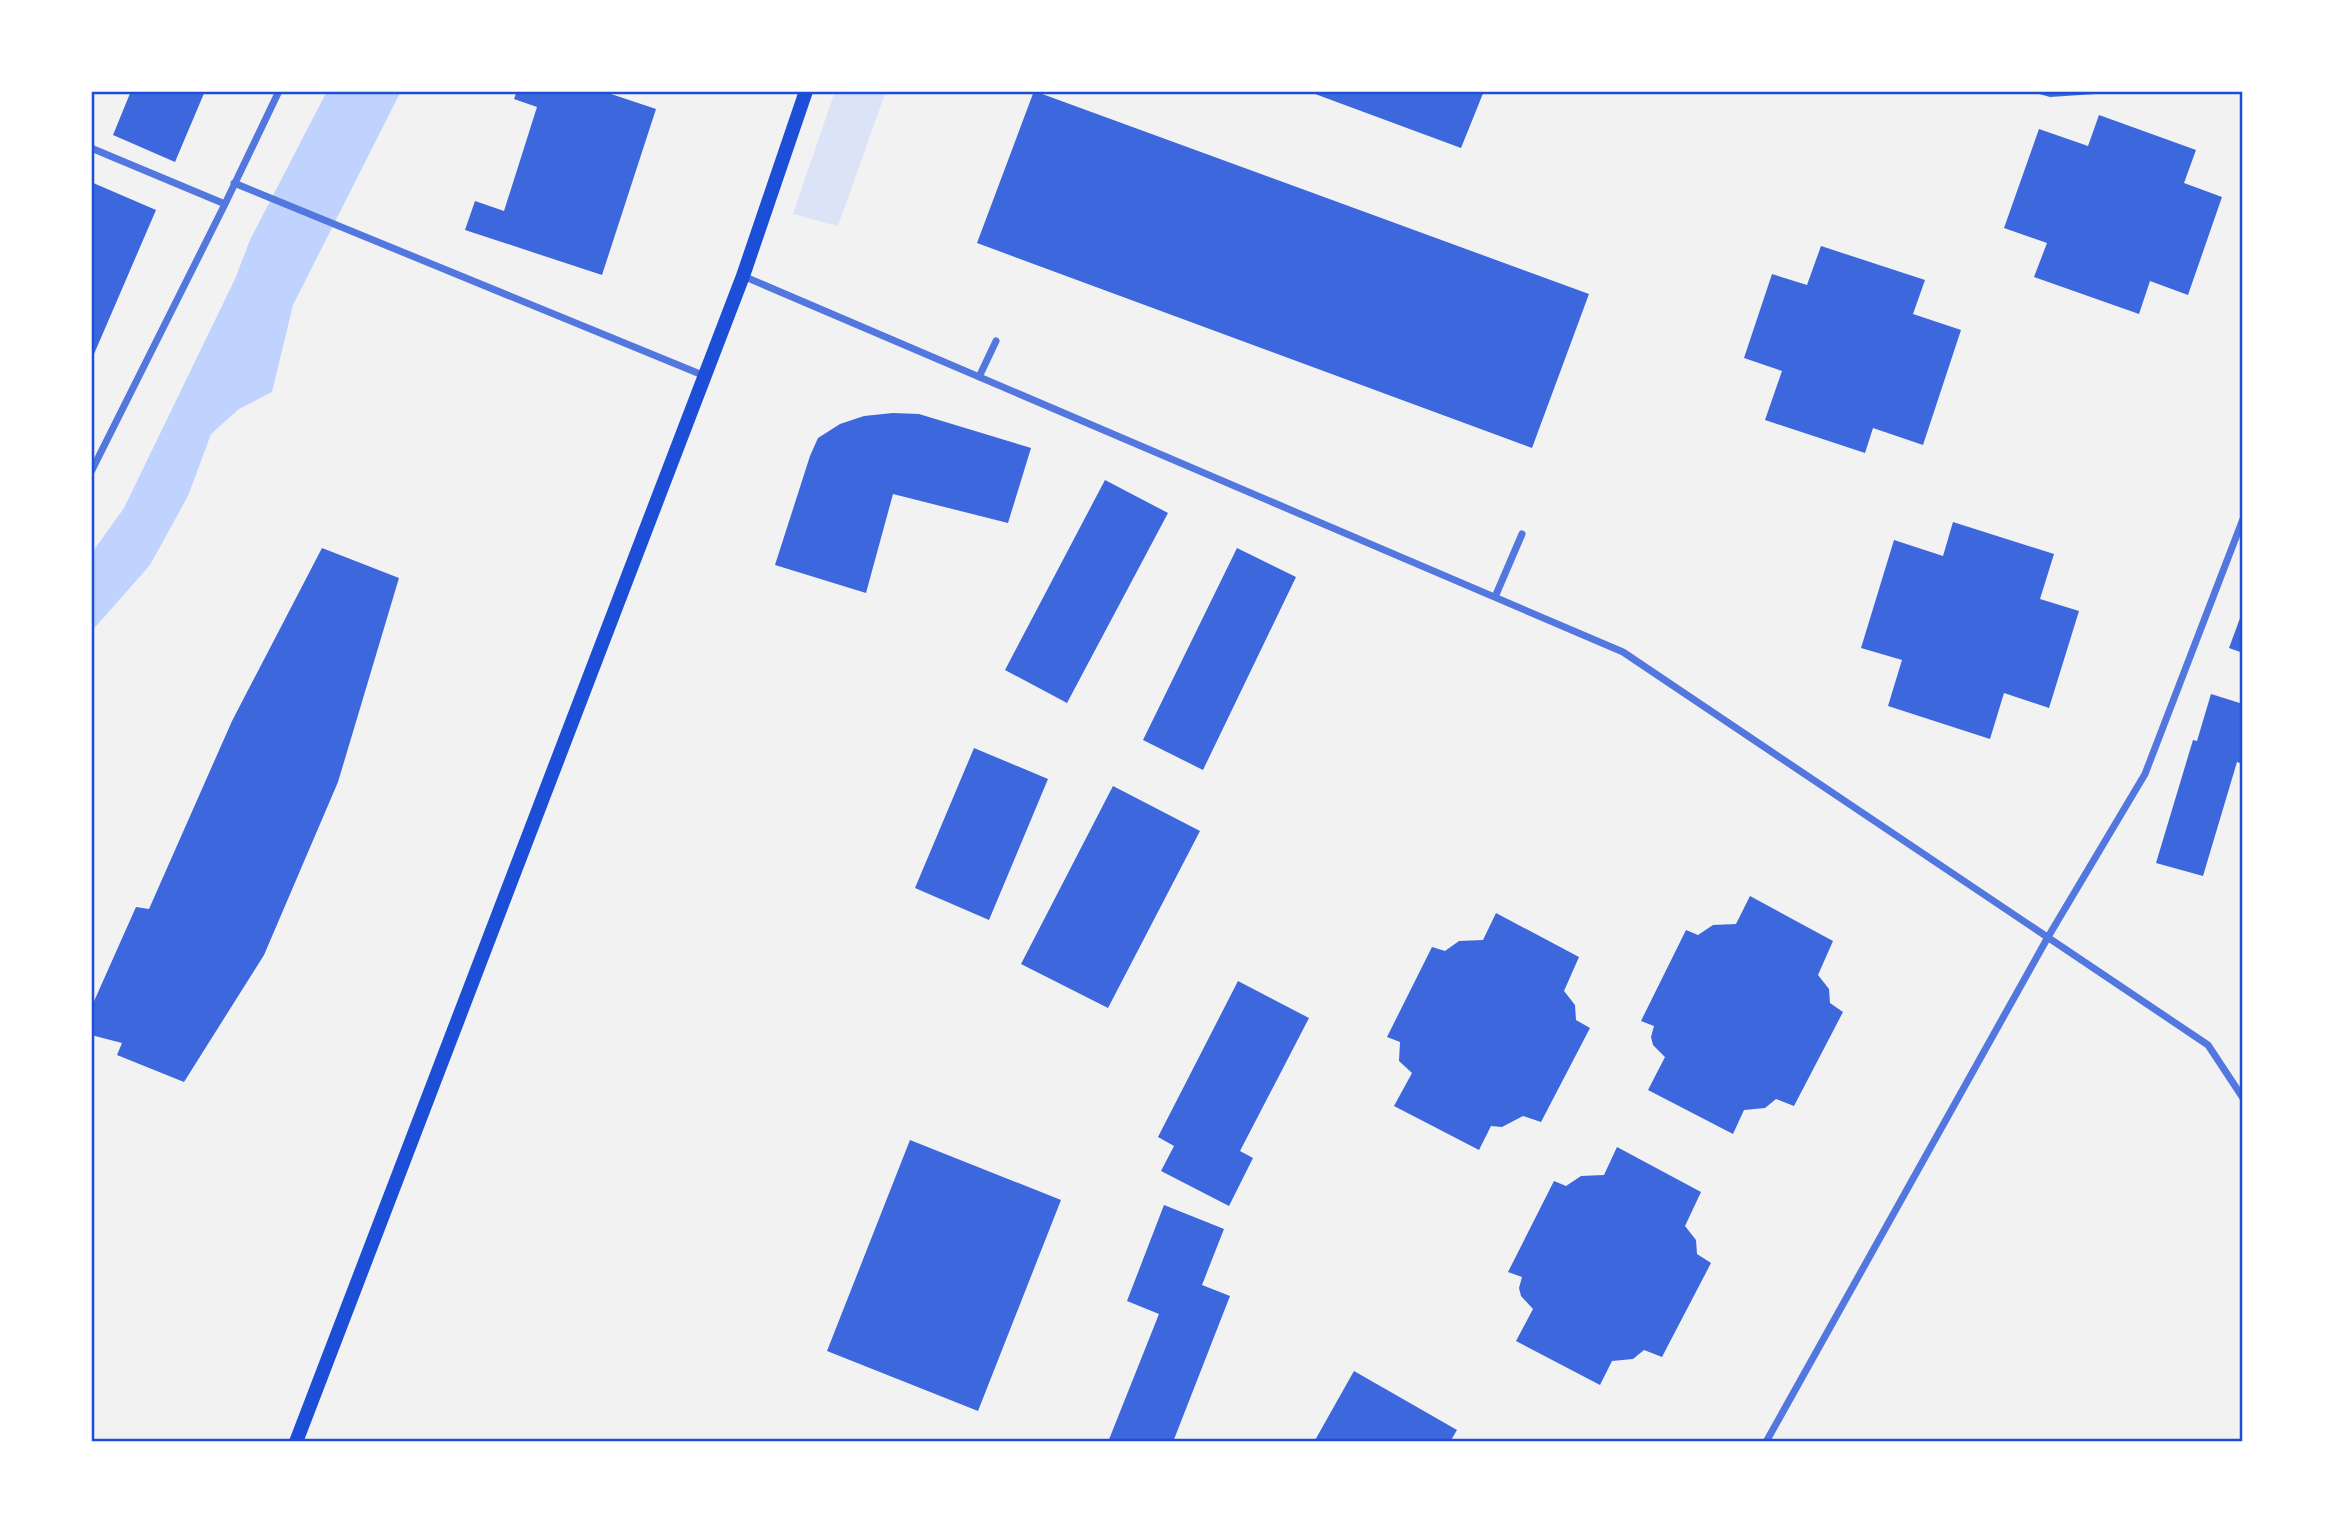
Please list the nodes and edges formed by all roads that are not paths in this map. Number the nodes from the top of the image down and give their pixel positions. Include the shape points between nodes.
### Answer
1 (279, 91) edge
2 (806, 91) edge
3 (91, 148) edge
4 (234, 183) junction
5 (225, 204) junction
6 (743, 276) junction
7 (996, 341) dead end
8 (705, 376) junction
9 (979, 377) junction
10 (91, 472) edge
11 (2243, 519) edge
12 (1522, 534) dead end
13 (1495, 597) junction
14 (2048, 937) junction
15 (2243, 1098) edge
16 (296, 1442) edge
17 (1766, 1442) edge

1 - 4 street
2 - 6 main road
3 - 5 street
4 - 5 street
4 - 8 street
5 - 10 street
6 - 8 main road
6 - 9 street
7 - 9 street
8 - 16 main road
9 - 13 street
11 - 14 street via 2145,774
12 - 13 street
13 - 14 street via 1623,652
14 - 15 street via 2208,1045
14 - 17 street

